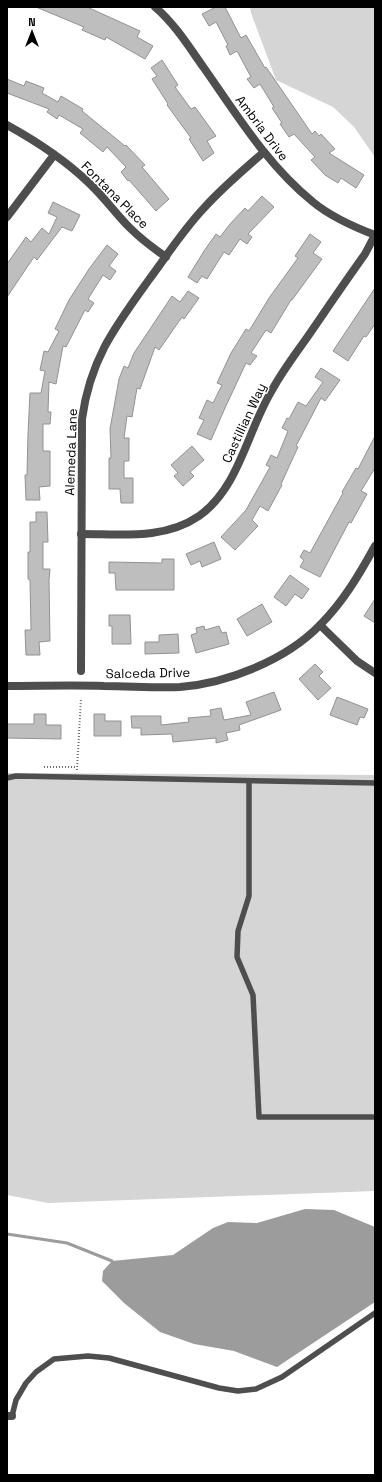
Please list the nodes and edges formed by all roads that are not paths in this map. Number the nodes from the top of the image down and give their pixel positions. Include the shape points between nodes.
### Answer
1 (155, 7) edge
2 (7, 125) edge
3 (264, 152) junction
4 (54, 154) junction
5 (7, 217) edge
6 (375, 235) edge
7 (166, 257) junction
8 (81, 534) junction
9 (375, 546) edge
10 (320, 625) junction
11 (81, 671) dead end
12 (375, 673) edge
13 (7, 686) edge
14 (7, 778) edge
15 (249, 781) junction
16 (375, 784) edge
17 (375, 1117) edge
18 (375, 1313) edge
19 (9, 1416) edge

1 - 3 street, Ambria Drive via 178,32
2 - 4 street, Fontana Place
3 - 6 street, Ambria Drive via 286,179 314,203 349,225
3 - 7 street, Alemeda Lane via 202,209
4 - 5 street
4 - 7 street, Fontana Place via 90,184 145,242
6 - 8 street, Castillian Way via 365,254 270,392 233,475 213,503 199,516 182,525 151,534
7 - 8 street, Alemeda Lane via 116,325 90,380 82,419
8 - 11 street, Alemeda Lane
9 - 10 street, Salceda Drive via 354,584
10 - 12 street via 357,661
10 - 13 street, Salceda Drive via 308,636 266,662 226,679 207,683 180,687
14 - 15 lane via 16,776
15 - 16 lane
15 - 17 lane via 249,896 238,931 237,957 253,995 258,1117
18 - 19 lane via 282,1378 256,1389 238,1391 219,1388 109,1358 88,1356 54,1359 26,1383

